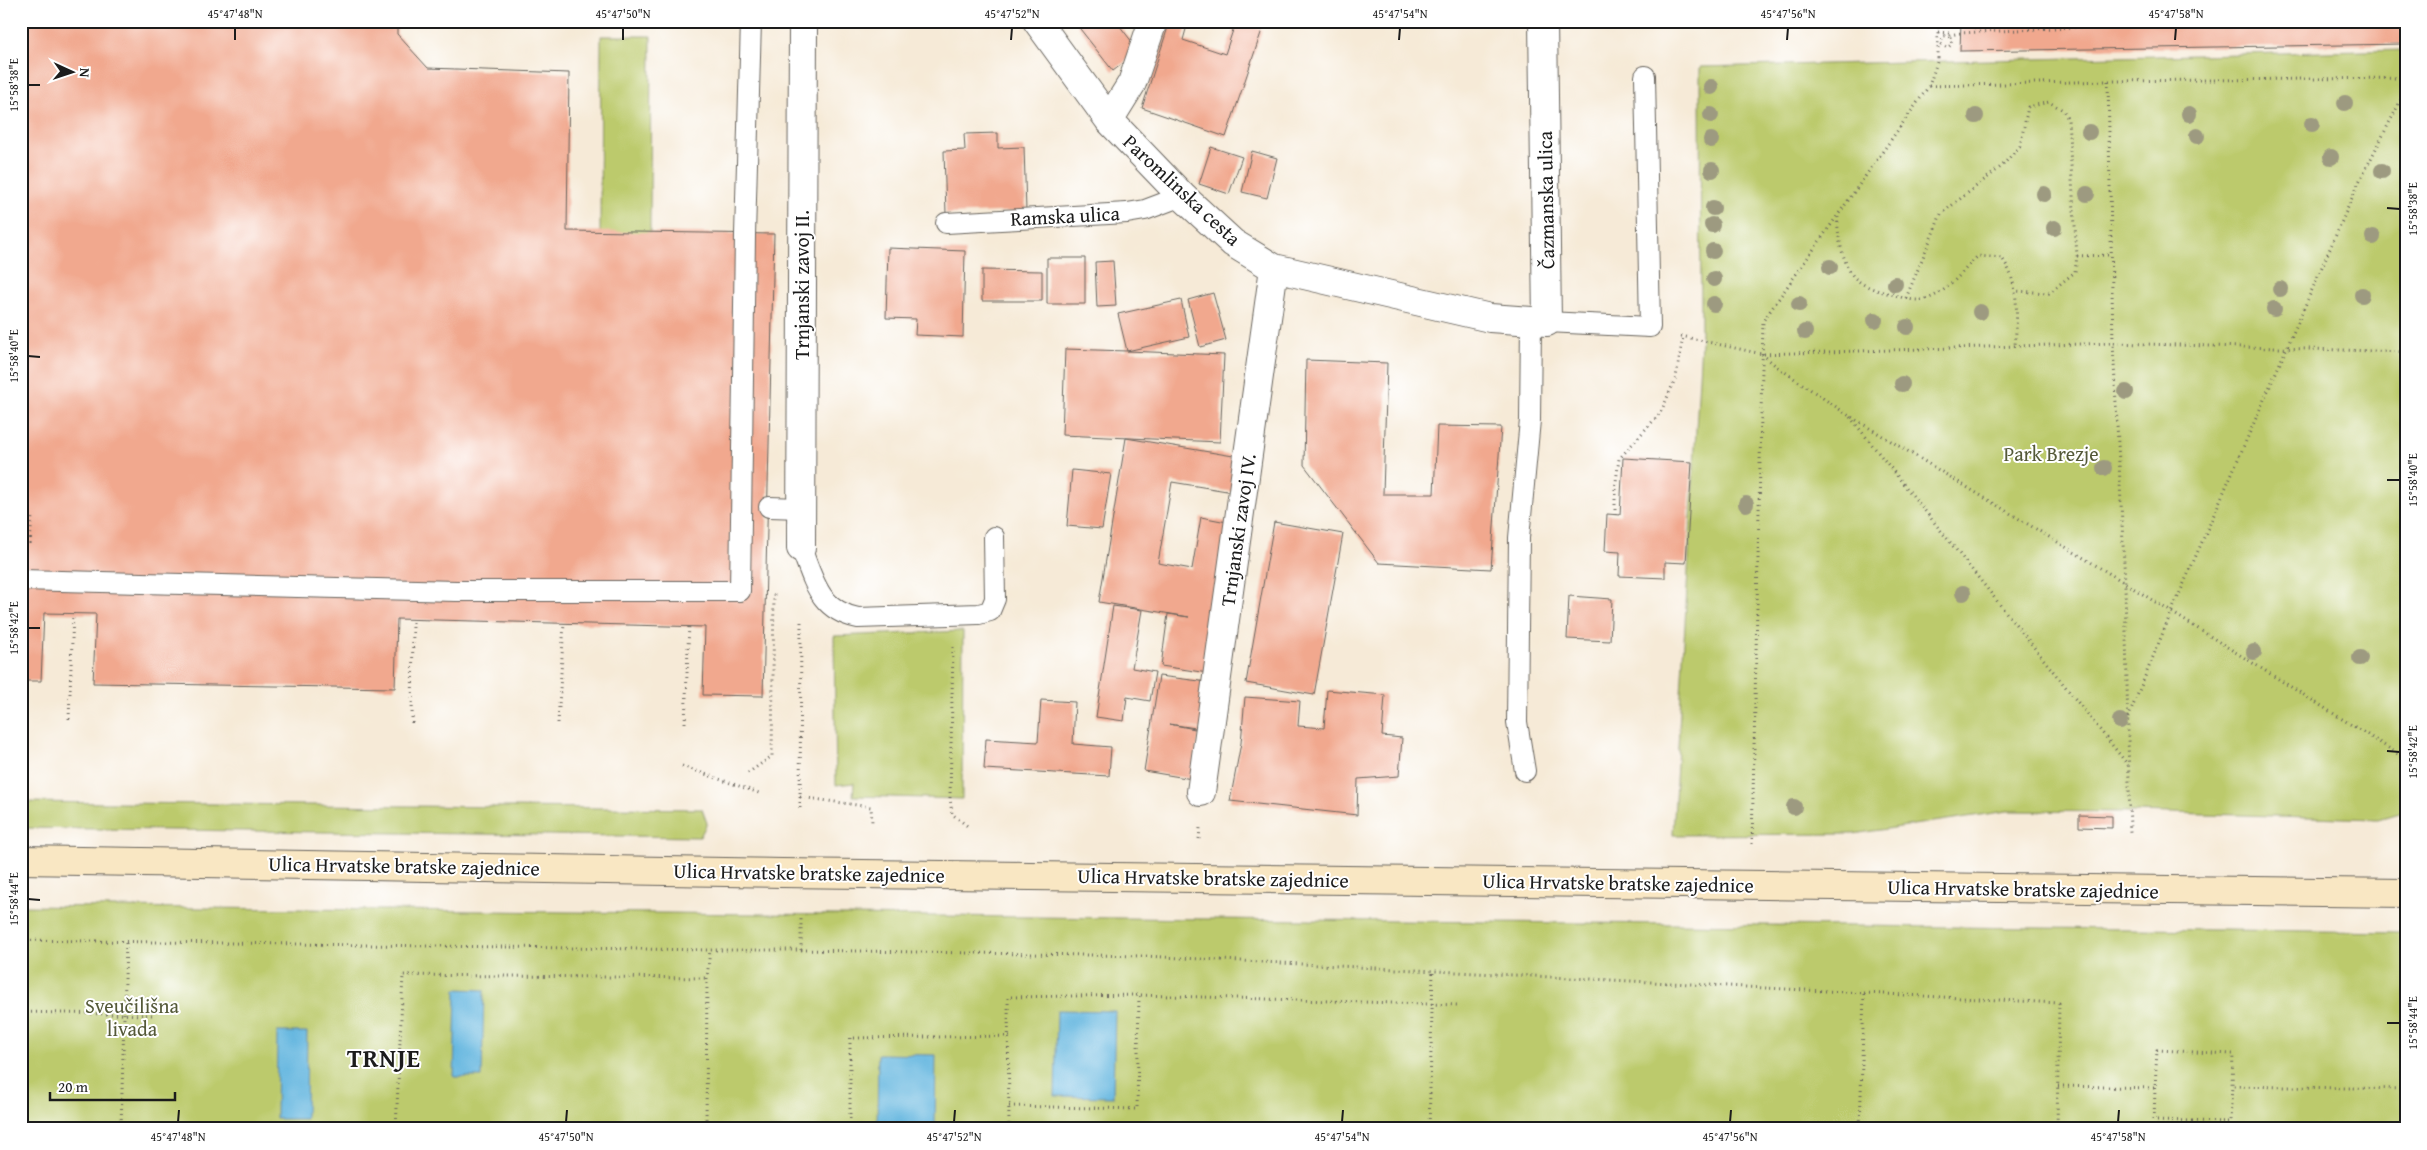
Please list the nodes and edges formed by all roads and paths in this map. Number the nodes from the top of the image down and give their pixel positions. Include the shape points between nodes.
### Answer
1 (751, 21) edge
2 (803, 21) edge
3 (1037, 21) edge
4 (1153, 21) edge
5 (1543, 21) edge
6 (1938, 21) edge
7 (2187, 21) edge
8 (1938, 32) junction
9 (1645, 76) dead end
10 (2406, 78) edge
11 (2108, 81) junction
12 (1929, 86) junction
13 (2406, 90) edge
14 (1109, 120) junction
15 (1182, 196) junction
16 (1838, 215) junction
17 (946, 223) dead end
18 (2111, 255) junction
19 (2077, 256) junction
20 (1274, 268) junction
21 (2016, 291) junction
22 (1906, 298) junction
23 (1539, 321) junction
24 (1650, 327) junction
25 (1683, 337) junction
26 (2113, 343) junction
27 (2016, 346) junction
28 (2287, 349) junction
29 (2406, 352) edge
30 (1762, 354) junction
31 (1848, 414) junction
32 (769, 508) dead end
33 (801, 508) junction
34 (1615, 515) dead end
35 (32, 516) dead end
36 (994, 537) dead end
37 (30, 544) dead end
38 (801, 548) joint
39 (21, 580) edge
40 (2125, 583) junction
41 (774, 587) dead end
42 (2171, 613) junction
43 (73, 614) dead end
44 (800, 618) dead end
45 (413, 620) dead end
46 (564, 624) dead end
47 (689, 626) dead end
48 (953, 641) dead end
49 (70, 718) dead end
50 (2127, 720) junction
51 (412, 723) dead end
52 (558, 723) dead end
53 (685, 723) dead end
54 (2406, 759) edge
55 (2128, 765) junction
56 (682, 766) dead end
57 (1524, 771) dead end
58 (748, 773) dead end
59 (1201, 792) dead end
60 (759, 793) dead end
61 (800, 797) junction
62 (800, 808) dead end
63 (872, 822) dead end
64 (970, 828) dead end
65 (2130, 833) dead end
66 (1752, 844) dead end
67 (21, 860) edge
68 (2406, 873) edge
69 (2365, 893) junction
70 (2406, 893) edge
71 (802, 919) dead end
72 (21, 940) edge
73 (126, 942) junction
74 (710, 950) junction
75 (800, 950) junction
76 (1433, 971) junction
77 (707, 978) junction
78 (1864, 993) junction
79 (1139, 996) junction
80 (1432, 1004) junction
81 (1458, 1005) dead end
82 (21, 1012) edge
83 (122, 1015) junction
84 (152, 1015) dead end
85 (1010, 1036) junction
86 (2058, 1086) junction
87 (2232, 1086) junction
88 (2155, 1088) junction
89 (2406, 1089) edge
90 (1009, 1106) junction
91 (121, 1129) edge
92 (396, 1129) edge
93 (706, 1129) edge
94 (850, 1129) edge
95 (1009, 1129) edge
96 (1429, 1129) edge
97 (1860, 1129) edge
98 (2057, 1129) edge

1 - 39 lane via 740,590 456,591
2 - 33 street, Trnjanski zavoj II.
3 - 14 street, Paromlinska cesta
4 - 14 street via 1132,83
5 - 23 street, Čazmanska ulica
6 - 8 path
7 - 8 path via 1961,34 1952,35 1944,36 1941,44 1947,48 1953,39 1950,33
8 - 12 path via 1938,59
9 - 24 lane
10 - 11 path
11 - 12 path
11 - 18 path
12 - 16 path
13 - 28 path via 2359,182
14 - 15 street, Paromlinska cesta
15 - 17 lane, Ramska ulica via 1127,213
15 - 20 street, Paromlinska cesta via 1233,243
16 - 22 path via 1837,227 1845,260 1855,279 1879,291
16 - 30 path via 1762,321
18 - 19 path
18 - 26 path
19 - 21 path via 2074,272 2049,293
19 - 22 path via 2068,119 2064,110 2049,102 2028,107 2020,146 2002,166 1941,214
20 - 23 street, Paromlinska cesta via 1490,318
20 - 59 street, Trnjanski zavoj IV.
21 - 22 path via 2012,272 2002,258 1978,256 1946,290 1924,300
21 - 27 path
23 - 24 lane
23 - 57 lane via 1519,538 1517,722
24 - 25 path
25 - 30 path
25 - 34 path via 1676,377 1661,412 1619,459
26 - 27 path
26 - 28 path
26 - 40 path
27 - 30 path
28 - 29 path
28 - 42 path
30 - 31 path
30 - 66 path
31 - 40 path
31 - 55 path
32 - 33 lane
33 - 38 street, Trnjanski zavoj II.
35 - 37 path
36 - 38 lane via 995,600 990,611 979,614 858,618 843,615 828,605 817,589
40 - 42 path
40 - 50 path
41 - 58 path via 772,756
42 - 50 path
42 - 54 path
43 - 49 path
44 - 61 path
45 - 51 path
46 - 52 path
47 - 53 path
48 - 64 path via 950,798 952,814
50 - 55 path
55 - 65 path
56 - 60 path
61 - 62 path
61 - 63 path via 871,807
67 - 69 main road, Ulica Hrvatske bratske zajednice
68 - 69 main road
69 - 70 main road, Ulica Hrvatske bratske zajednice
71 - 75 path
72 - 73 path
73 - 74 path
73 - 83 path
74 - 75 path
74 - 77 path
75 - 76 path via 1144,956
76 - 78 path
76 - 80 path
77 - 92 path via 403,975
77 - 93 path
78 - 86 path via 2059,1003
78 - 97 path
79 - 80 path
79 - 85 path via 1008,997
79 - 90 path via 1137,1109
80 - 81 path
80 - 96 path
82 - 83 path
83 - 84 path
83 - 91 path
85 - 90 path
85 - 94 path via 850,1038
86 - 88 path
86 - 98 path
87 - 88 path via 2230,1122 2154,1120
87 - 88 path via 2233,1054 2157,1050
87 - 89 path
90 - 95 path

